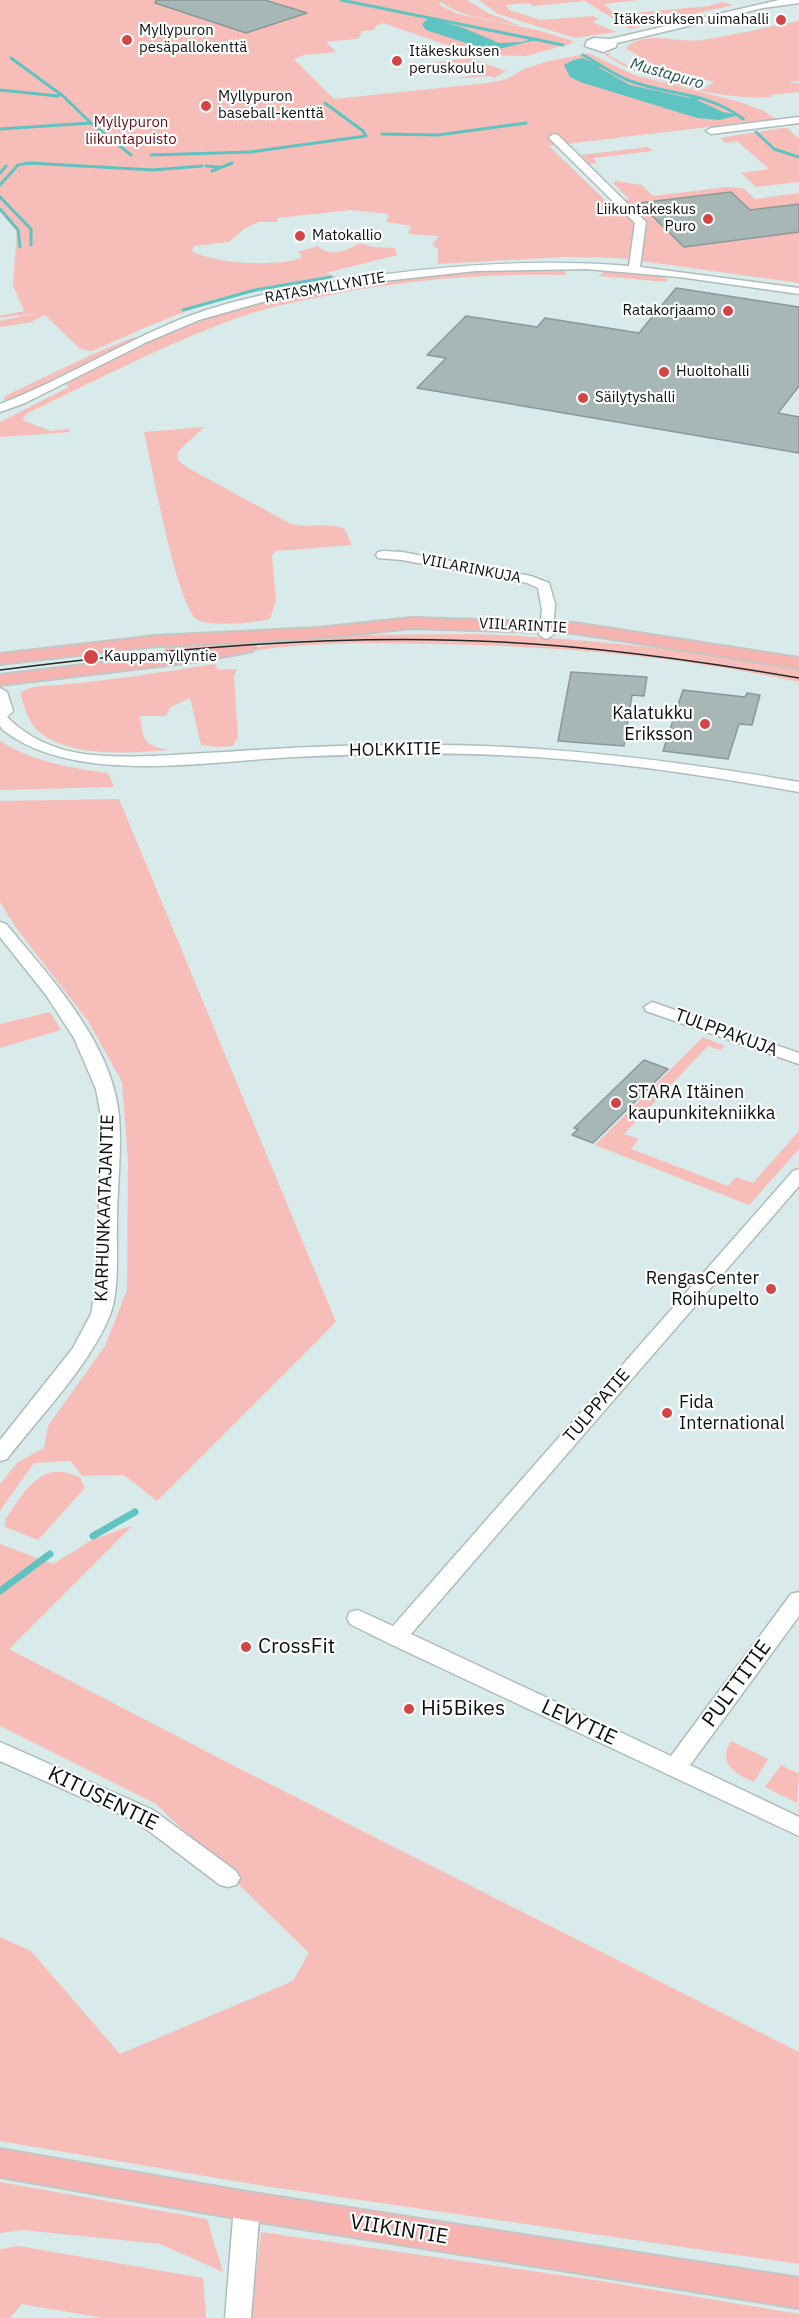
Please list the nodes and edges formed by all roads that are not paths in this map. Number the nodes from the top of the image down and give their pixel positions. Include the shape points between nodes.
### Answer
1 (799, 0) edge
2 (610, 42) dead end
3 (799, 120) edge
4 (711, 131) dead end
5 (554, 137) dead end
6 (634, 269) junction
7 (799, 291) edge
8 (82, 355) dead end
9 (0, 396) edge
10 (21, 400) junction
11 (0, 408) edge
12 (0, 415) edge
13 (383, 555) dead end
14 (547, 630) junction
15 (318, 633) junction
16 (0, 659) edge
17 (799, 663) edge
18 (0, 680) edge
19 (0, 692) edge
20 (0, 717) edge
21 (799, 787) edge
22 (0, 927) edge
23 (652, 1007) dead end
24 (799, 1059) edge
25 (799, 1175) edge
26 (0, 1454) edge
27 (799, 1600) edge
28 (358, 1618) dead end
29 (396, 1637) junction
30 (0, 1751) edge
31 (675, 1768) junction
32 (799, 1827) edge
33 (228, 1878) dead end
34 (0, 2163) edge
35 (247, 2206) junction
36 (799, 2293) edge
37 (238, 2318) edge

1 - 2 street
3 - 4 street
5 - 6 street via 641,222
6 - 7 street, RATASMYLLYNTIE
6 - 10 street, RATASMYLLYNTIE via 466,268 279,294 176,325
8 - 9 street
10 - 11 street, RATASMYLLYNTIE
10 - 12 street, RATASMYLLYNTIE
13 - 14 street, VIILARINKUJA via 402,555 544,586 548,595
14 - 15 main road, VIILARINTIE
14 - 17 main road, VIILARINTIE
15 - 16 main road, VIILARINTIE via 156,641
15 - 18 main road, VIILARINTIE via 201,656
19 - 20 street, HOLKKITIE via 6,711
20 - 21 street, HOLKKITIE via 12,731 42,747 104,760 461,749 644,762
22 - 26 street, KARHUNKAATAJANTIE via 55,996 80,1035 106,1090 110,1116 106,1283 101,1314 81,1351
23 - 24 street, TULPPAKUJA
25 - 29 street, TULPPATIE
27 - 31 street, PULTTITIE
28 - 29 street, LEVYTIE
29 - 31 street, LEVYTIE
30 - 33 street, KITUSENTIE via 145,1816
31 - 32 street, LEVYTIE
34 - 35 main road, VIIKINTIE
35 - 36 main road, VIIKINTIE
35 - 37 street

